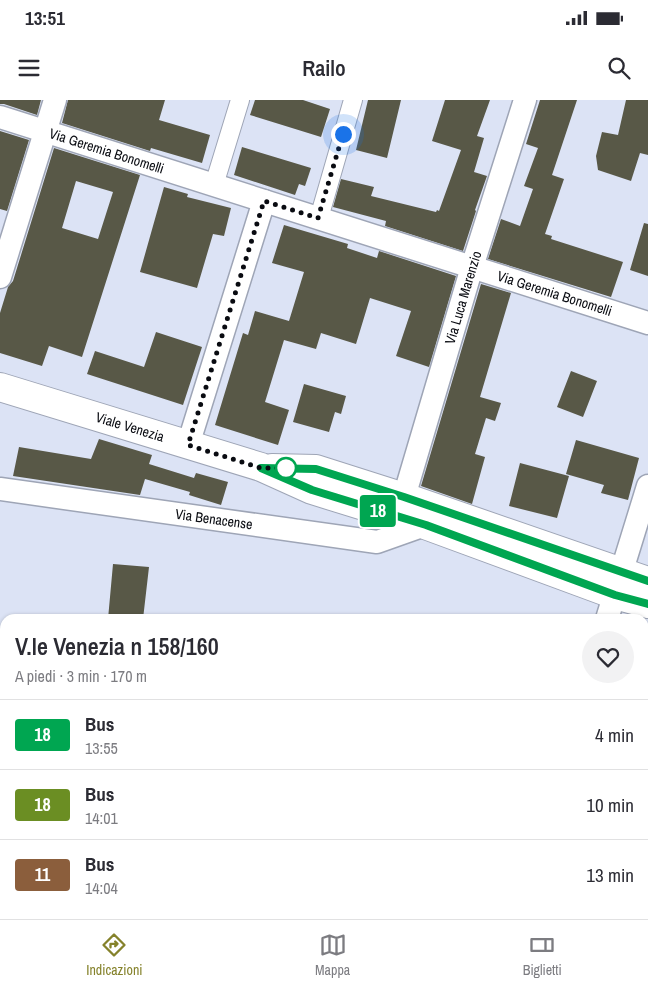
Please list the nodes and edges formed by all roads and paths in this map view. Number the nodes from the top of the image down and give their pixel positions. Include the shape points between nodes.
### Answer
1 (55, 100) edge
2 (240, 100) edge
3 (353, 100) edge
4 (525, 100) edge
5 (0, 117) edge
6 (45, 131) junction
7 (214, 185) junction
8 (264, 201) junction
9 (318, 218) junction
10 (472, 268) junction
11 (0, 277) edge
12 (648, 323) edge
13 (0, 387) edge
14 (188, 445) junction
15 (261, 468) junction
16 (648, 486) edge
17 (0, 489) edge
18 (404, 497) junction
19 (426, 525) junction
20 (648, 581) edge
21 (615, 595) edge
22 (648, 604) edge

1 - 6 street
2 - 7 street
3 - 9 street
4 - 10 street, Via Luca Marenzio
5 - 6 street, Via Geremia Bonomelli
6 - 7 street, Via Geremia Bonomelli
6 - 11 street
7 - 8 street, Via Geremia Bonomelli
8 - 9 street, Via Geremia Bonomelli
8 - 14 street
9 - 10 street, Via Geremia Bonomelli
10 - 12 street, Via Geremia Bonomelli
10 - 18 street, Via Luca Marenzio
13 - 14 street, Viale Venezia
14 - 15 street, Viale Venezia
15 - 18 street, Viale Venezia via 316,469
15 - 19 street, Viale Venezia via 312,490
16 - 21 street
17 - 19 street, Via Benacense via 378,542
18 - 21 street, Viale Venezia
19 - 21 street, Viale Venezia
20 - 21 street, Viale Venezia
21 - 22 street, Viale Venezia

